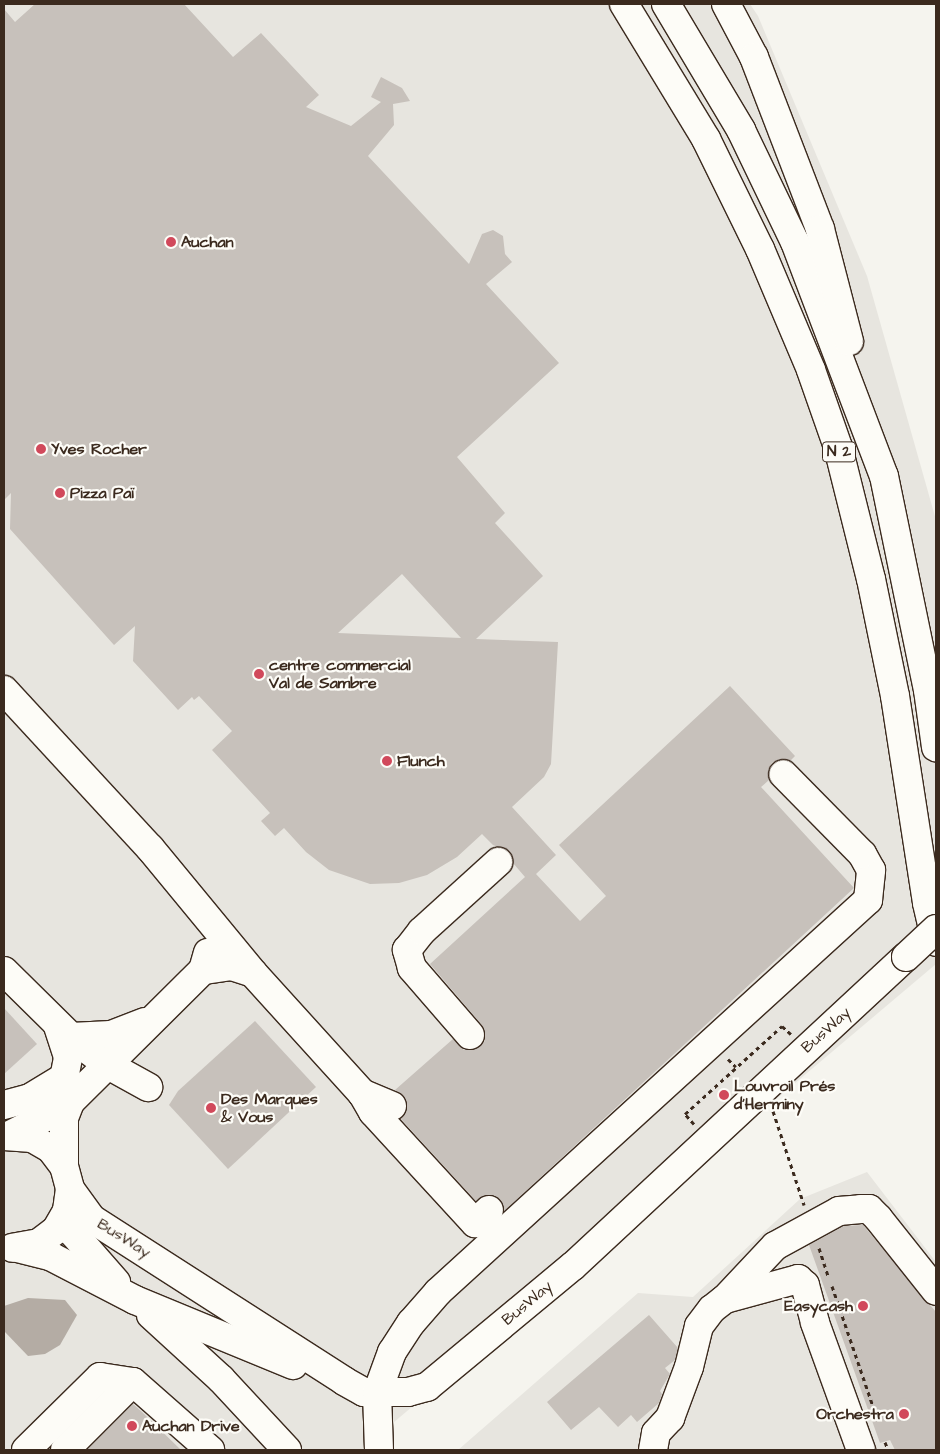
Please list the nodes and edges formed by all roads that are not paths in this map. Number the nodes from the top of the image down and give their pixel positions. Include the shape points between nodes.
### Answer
1 (624, 4) edge
2 (666, 4) edge
3 (726, 4) edge
4 (884, 476) junction
5 (4, 690) edge
6 (936, 747) edge
7 (783, 774) dead end
8 (498, 862) dead end
9 (855, 890) dead end
10 (206, 916) junction
11 (936, 929) edge
12 (827, 936) junction
13 (936, 942) edge
14 (203, 970) junction
15 (4, 971) edge
16 (253, 973) junction
17 (156, 1018) junction
18 (65, 1032) junction
19 (470, 1035) dead end
20 (108, 1065) junction
21 (66, 1076) junction
22 (148, 1087) dead end
23 (362, 1093) junction
24 (4, 1105) edge
25 (392, 1106) dead end
26 (7, 1136) edge
27 (67, 1189) junction
28 (489, 1210) dead end
29 (10, 1248) edge
30 (936, 1292) edge
31 (725, 1299) junction
32 (135, 1300) junction
33 (133, 1382) junction
34 (377, 1393) junction
35 (283, 1449) edge
36 (26, 1450) edge
37 (65, 1450) edge
38 (210, 1450) edge
39 (379, 1450) edge
40 (653, 1450) edge
41 (861, 1450) edge

1 - 13 main road, N 2 via 706,139 760,248 811,370 838,447 871,579 891,677
2 - 4 main road, N 2 via 741,130 795,242
3 - 4 main road via 754,57 820,229
4 - 6 main road, N 2 via 928,690
5 - 10 main road via 150,848
7 - 12 main road via 862,854 871,870 868,900 856,914
8 - 19 main road via 422,931 407,950 412,968
9 - 12 main road via 847,912
10 - 14 main road via 209,948
10 - 16 main road
11 - 34 main road, BusWay, bridge via 573,1266 426,1387 408,1392
12 - 34 main road via 438,1292 411,1323 392,1352
14 - 16 main road via 232,966
14 - 17 main road
15 - 18 main road
16 - 23 main road
17 - 18 main road via 110,1035
17 - 20 main road
18 - 20 main road
18 - 21 main road
20 - 22 main road
20 - 27 main road via 70,1102 64,1118
21 - 24 main road via 30,1098
21 - 26 main road via 58,1100 44,1118
23 - 25 main road
23 - 28 main road via 373,1112 475,1223
26 - 27 main road, BusWay via 32,1138 51,1149
27 - 29 main road via 56,1230 44,1238
27 - 32 main road via 74,1234 101,1268
27 - 34 main road, BusWay via 92,1219 344,1381 364,1392
29 - 32 main road via 52,1257
30 - 31 main road via 878,1218 869,1208 861,1208 839,1211 775,1246
31 - 40 main road via 712,1308 699,1326 690,1366 670,1418 656,1433
31 - 41 main road via 787,1280 798,1279 805,1285 815,1323
32 - 34 main road via 286,1361 333,1390 350,1395
32 - 35 main road via 221,1379
33 - 36 main road via 100,1377
33 - 37 main road
33 - 38 main road
34 - 39 main road

